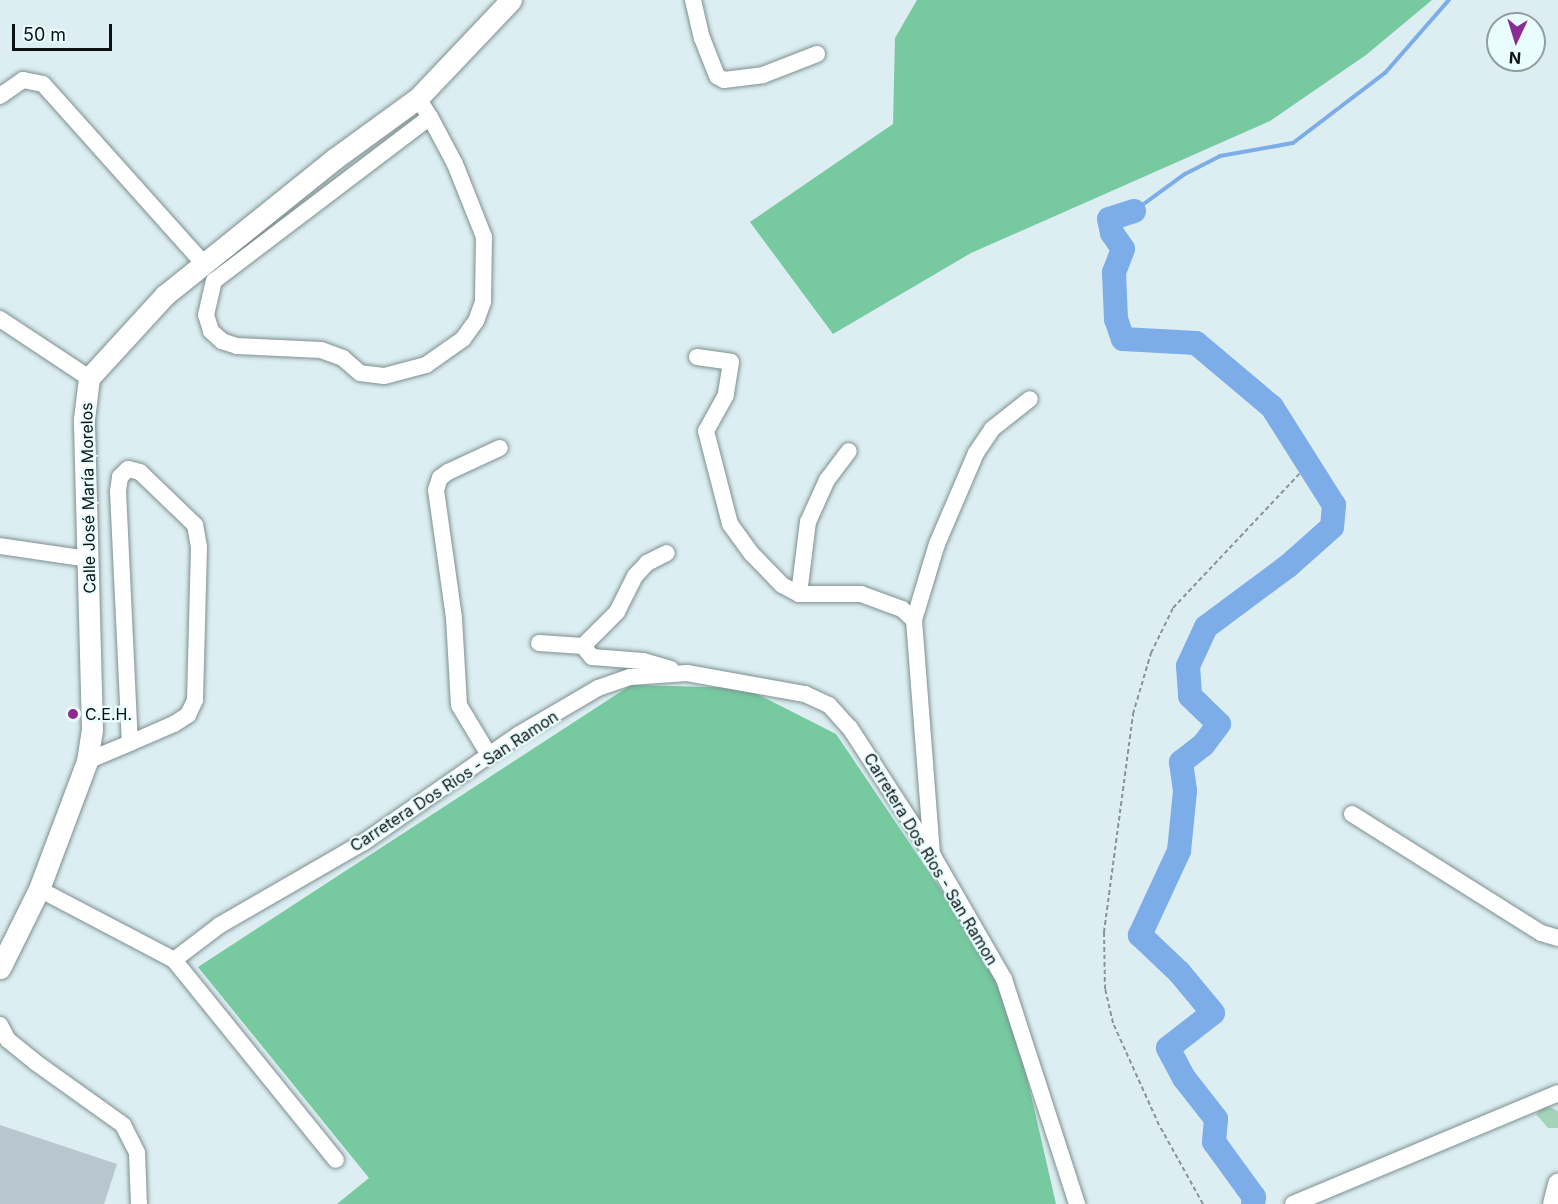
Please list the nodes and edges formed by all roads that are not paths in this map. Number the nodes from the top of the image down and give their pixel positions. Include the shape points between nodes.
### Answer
1 (511, 0) edge
2 (693, 0) edge
3 (817, 54) dead end
4 (0, 96) edge
5 (418, 98) junction
6 (430, 117) junction
7 (202, 262) junction
8 (0, 319) edge
9 (698, 357) dead end
10 (89, 378) junction
11 (1030, 399) dead end
12 (500, 448) dead end
13 (849, 451) dead end
14 (0, 546) edge
15 (667, 553) dead end
16 (88, 559) junction
17 (799, 594) junction
18 (914, 620) junction
19 (539, 643) dead end
20 (583, 646) junction
21 (687, 674) junction
22 (130, 743) junction
23 (489, 755) junction
24 (87, 761) junction
25 (1352, 814) dead end
26 (933, 856) junction
27 (39, 889) junction
28 (1558, 938) edge
29 (174, 960) junction
30 (0, 968) edge
31 (0, 1025) edge
32 (1558, 1093) edge
33 (336, 1160) dead end
34 (1558, 1184) edge
35 (139, 1204) edge
36 (1077, 1204) edge
37 (1293, 1204) edge
38 (1553, 1204) edge

1 - 5 main road, Calle José María Morelos
2 - 3 street via 702,38 717,76 724,80 763,75
4 - 7 street via 23,80 43,84
5 - 6 street
5 - 7 main road, Calle José María Morelos
6 - 6 street via 469,195 484,237 483,302 463,339 426,365 384,376 360,373 343,358 321,350 237,346 222,341 211,331 206,315 214,281
7 - 10 main road, Calle José María Morelos via 123,338
8 - 10 street
9 - 17 street via 727,360 732,366 726,395 706,431 730,524 782,585
10 - 16 main road, Calle José María Morelos via 84,419
11 - 18 street via 992,429 976,453 937,544
12 - 23 street via 448,472 440,478 436,490 454,618 459,705
13 - 17 street via 827,480 808,522
14 - 16 street
15 - 20 street via 647,563 635,576 617,612
16 - 24 main road, Calle José María Morelos via 92,694
17 - 18 street via 861,594 902,609
18 - 26 street
19 - 20 street
20 - 21 street via 592,657 643,661
21 - 23 street, Carretera Dos Rios - San Ramon via 630,677 598,688
21 - 26 street, Carretera Dos Rios - San Ramon via 766,685 805,694 829,705 850,728
22 - 22 street via 188,715 195,700 199,547 195,525 183,511 140,472 128,469 120,477 118,492
22 - 24 street
23 - 29 street, Carretera Dos Rios - San Ramon via 364,842 255,902
24 - 27 main road, Calle José María Morelos
25 - 28 street via 1541,933
26 - 36 street, Carretera Dos Rios - San Ramon via 1012,997
27 - 29 street
27 - 30 main road
29 - 33 street
31 - 35 street via 8,1040 35,1062 123,1125 137,1153
32 - 37 street
34 - 38 main road

